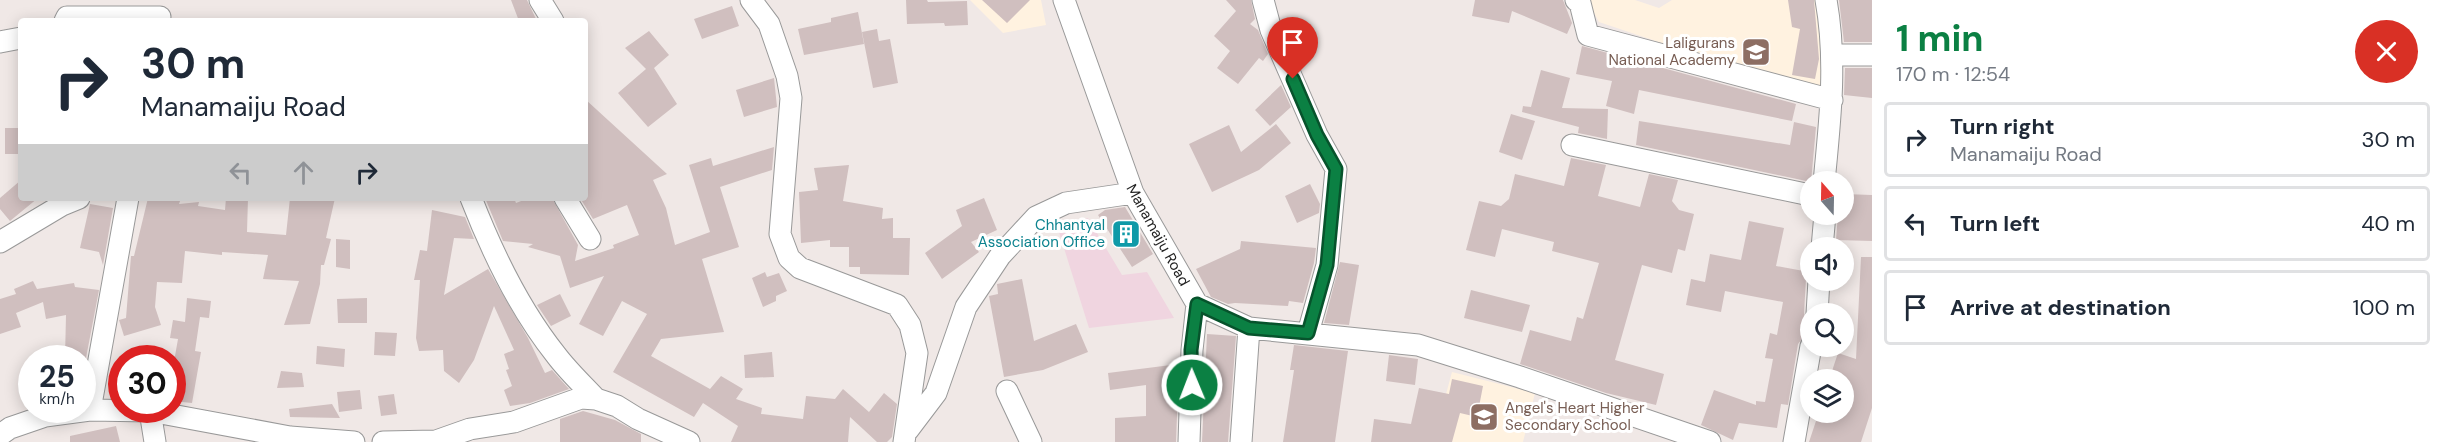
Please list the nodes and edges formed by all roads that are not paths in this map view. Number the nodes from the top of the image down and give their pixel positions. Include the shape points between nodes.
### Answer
1 (540, 0) edge
2 (751, 0) edge
3 (1064, 0) edge
4 (1263, 0) edge
5 (1576, 0) edge
6 (1827, 0) edge
7 (161, 13) edge
8 (67, 18) edge
9 (551, 18) edge
10 (18, 39) edge
11 (0, 42) edge
12 (1832, 55) junction
13 (1872, 55) edge
14 (1832, 100) junction
15 (1572, 145) dead end
16 (1825, 171) edge
17 (1133, 193) junction
18 (1800, 193) edge
19 (66, 201) edge
20 (127, 201) edge
21 (472, 201) edge
22 (567, 201) edge
23 (590, 239) dead end
24 (1, 241) edge
25 (1197, 304) junction
26 (1249, 328) junction
27 (1308, 333) junction
28 (1809, 357) edge
29 (96, 377) edge
30 (1007, 391) dead end
31 (596, 399) junction
32 (186, 418) edge
33 (25, 423) edge
34 (152, 423) edge
35 (1660, 433) edge
36 (0, 435) edge
37 (905, 437) edge
38 (436, 441) edge
39 (155, 442) edge
40 (354, 442) edge
41 (383, 442) edge
42 (689, 442) edge
43 (1031, 442) edge
44 (1189, 442) edge
45 (1241, 442) edge
46 (1710, 442) edge
47 (1794, 442) edge

1 - 9 street
2 - 37 street via 769,24 791,98 780,234 789,258 800,268 897,305 906,318 917,353
3 - 17 street, Manamaiju Road
4 - 27 street via 1271,30 1336,169 1327,265
5 - 14 street via 1588,35
6 - 12 street
7 - 8 street
10 - 11 street
12 - 13 street
12 - 14 street
14 - 16 street
15 - 18 street
17 - 25 street, Manamaiju Road
17 - 37 street via 1066,203 1036,217 1000,256 966,307 936,393
19 - 24 street
20 - 29 street
21 - 31 street via 496,258 520,300 555,355
22 - 23 street
25 - 26 street, Manamaiju Road
25 - 44 street via 1191,350
26 - 27 street, Manamaiju Road
26 - 45 street
27 - 35 street, Manamaiju Road via 1418,345
28 - 47 street
30 - 43 street
31 - 38 street via 581,398 514,422 470,429
31 - 42 street
32 - 40 street via 290,437
33 - 36 street
34 - 39 street
35 - 46 street, Manamaiju Road
38 - 41 street

